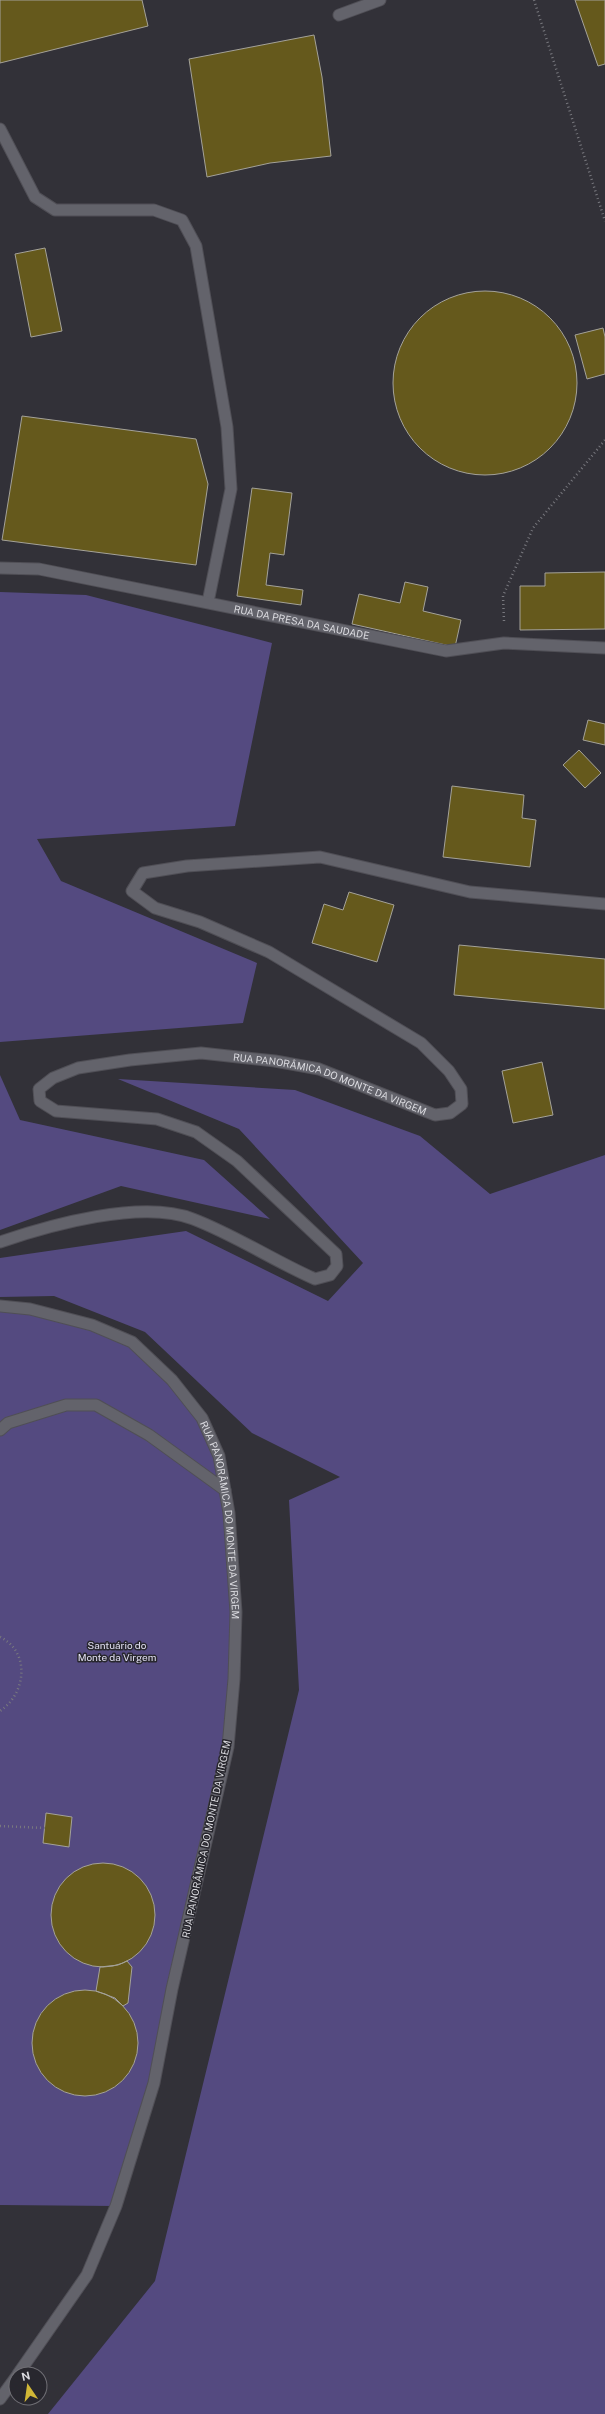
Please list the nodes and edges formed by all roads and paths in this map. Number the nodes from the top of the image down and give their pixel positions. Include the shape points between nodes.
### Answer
1 (380, 0) edge
2 (534, 0) edge
3 (339, 15) dead end
4 (0, 129) edge
5 (605, 221) edge
6 (605, 440) edge
7 (0, 568) edge
8 (208, 602) junction
9 (504, 643) junction
10 (605, 648) edge
11 (605, 904) edge
12 (0, 1242) edge
13 (0, 1306) edge
14 (0, 1430) edge
15 (225, 1490) junction
16 (0, 1637) edge
17 (0, 1711) edge
18 (0, 1826) edge
19 (45, 1828) dead end
20 (24, 2366) edge
21 (8, 2388) edge
22 (0, 2399) edge

1 - 3 street
2 - 5 path
4 - 8 street via 35,197 55,210 154,210 182,220 196,246 227,427 231,489
6 - 9 path via 533,528 504,596
7 - 8 street, RUA DA PRESA DA SAUDADE via 39,569
8 - 9 street, RUA DA PRESA DA SAUDADE via 246,612 446,651
9 - 10 street, RUA DA PRESA DA SAUDADE
11 - 12 street, RUA PANORÂMICA DO MONTE DA VIRGEM via 470,892 320,857 187,866 143,873 132,891 155,908 200,922 269,952 421,1043 449,1071 461,1089 462,1104 450,1113 435,1115 319,1069 275,1060 201,1053 78,1068 53,1078 39,1089 40,1101 56,1111 157,1119 196,1132 237,1161 336,1254 337,1266 330,1275 315,1279 192,1218 156,1212 121,1214 43,1228
13 - 15 street, RUA PANORÂMICA DO MONTE DA VIRGEM via 30,1309 92,1325 132,1342 172,1380 202,1418 219,1456
14 - 15 street via 8,1423 66,1405 96,1405 149,1435
15 - 20 street, RUA PANORÂMICA DO MONTE DA VIRGEM via 236,1612 228,1747 172,1989 154,2083 116,2206 87,2275
16 - 17 path via 13,1647 20,1660 22,1675 19,1689 12,1701
18 - 19 path
21 - 22 street

